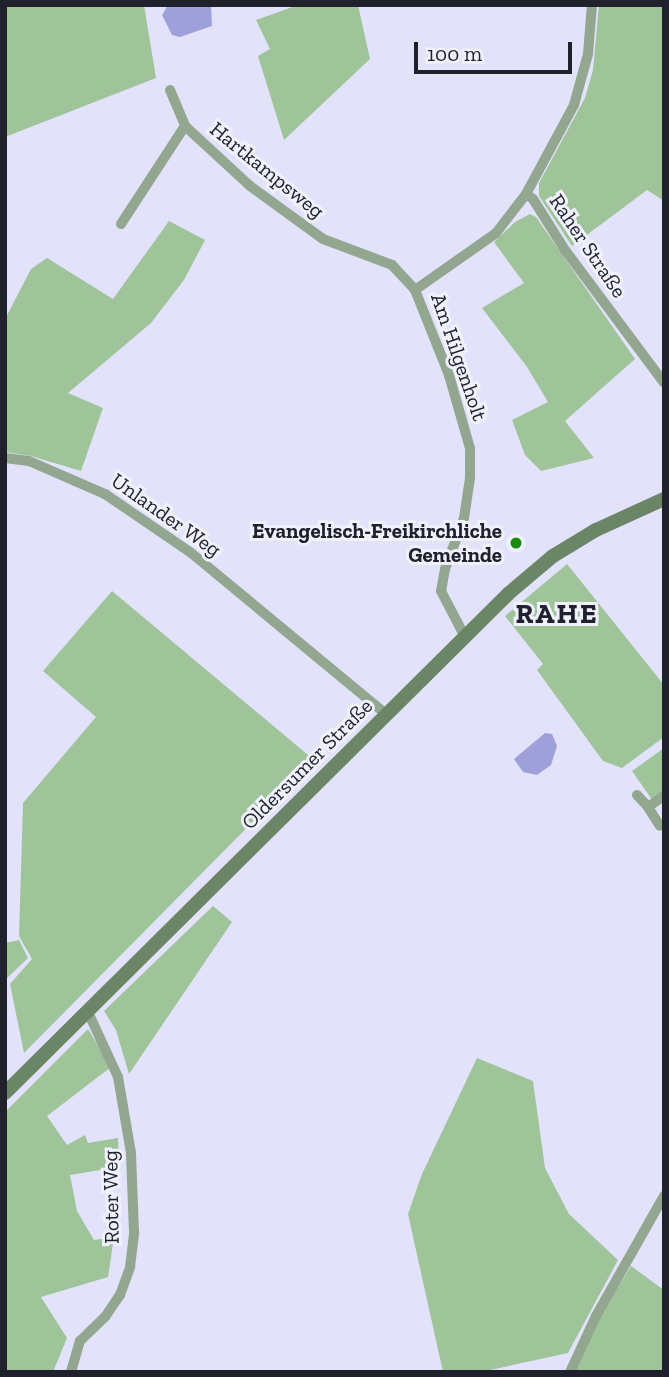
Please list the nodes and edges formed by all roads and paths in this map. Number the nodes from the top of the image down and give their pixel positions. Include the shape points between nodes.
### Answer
1 (592, 5) edge
2 (170, 90) dead end
3 (185, 126) junction
4 (526, 194) junction
5 (121, 224) dead end
6 (415, 290) junction
7 (664, 383) edge
8 (5, 458) edge
9 (664, 499) edge
10 (465, 636) junction
11 (386, 714) junction
12 (637, 795) dead end
13 (664, 796) edge
14 (648, 807) junction
15 (660, 825) dead end
16 (87, 1010) junction
17 (5, 1093) edge
18 (664, 1196) edge
19 (71, 1372) edge
20 (570, 1372) edge

1 - 4 street, Raher Straße via 588,54 574,105
2 - 3 street, Hartkampsweg
3 - 5 street, Hartkampsweg
3 - 6 street, Hartkampsweg via 250,186 323,239 392,265
4 - 6 street via 496,233
4 - 7 street, Raher Straße
6 - 10 street, Am Hilgenholt via 449,375 470,448 464,518 444,569 441,591
8 - 11 street, Unlander Weg via 29,461 105,494 190,552
9 - 10 main road, Oldersumer Straße via 553,556
10 - 11 main road, Oldersumer Straße
11 - 16 main road, Oldersumer Straße
12 - 14 street
13 - 14 street
14 - 15 street
16 - 17 main road, Oldersumer Straße
16 - 19 street, Roter Weg via 118,1077 131,1153 134,1232 130,1267 120,1295 80,1341
18 - 20 street

